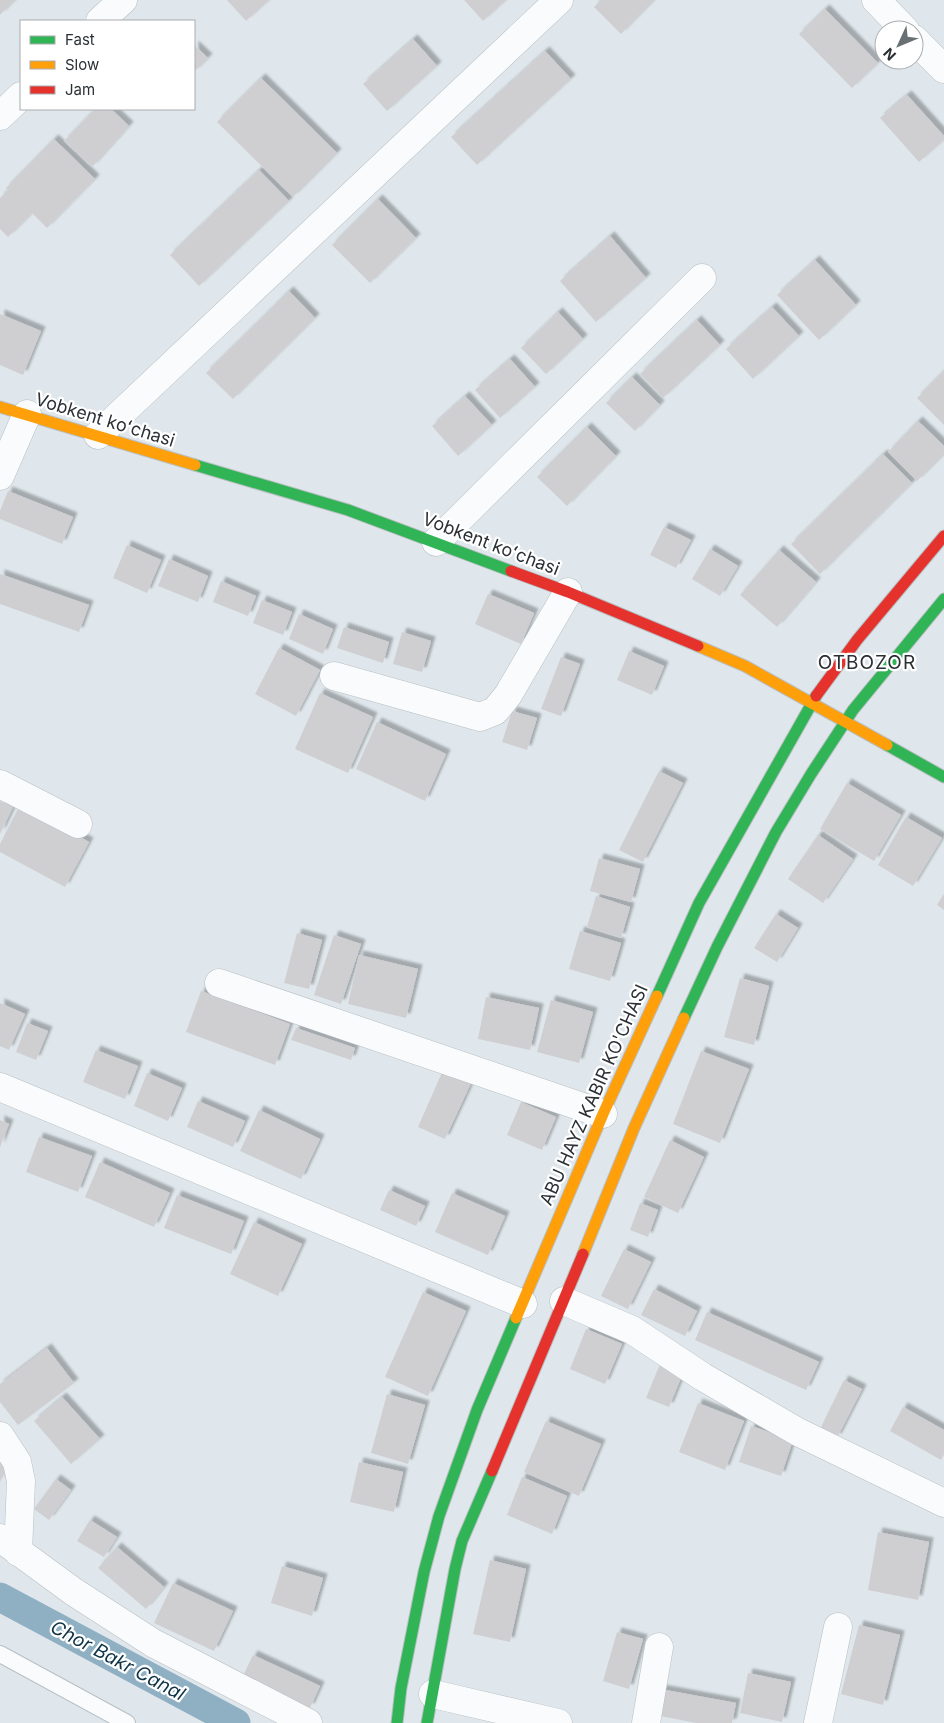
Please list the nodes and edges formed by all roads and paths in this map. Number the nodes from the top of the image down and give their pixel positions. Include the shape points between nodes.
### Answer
1 (123, 0) edge
2 (559, 0) edge
3 (876, 0) edge
4 (101, 20) edge
5 (895, 20) edge
6 (924, 49) edge
7 (944, 69) edge
8 (20, 97) edge
9 (0, 116) edge
10 (702, 278) dead end
11 (0, 407) edge
12 (27, 414) junction
13 (98, 435) junction
14 (0, 476) edge
15 (944, 536) edge
16 (436, 542) junction
17 (568, 592) junction
18 (944, 599) edge
19 (334, 676) dead end
20 (812, 702) junction
21 (846, 721) junction
22 (944, 777) edge
23 (0, 784) edge
24 (78, 824) dead end
25 (218, 983) dead end
26 (0, 1087) edge
27 (603, 1114) junction
28 (564, 1301) junction
29 (523, 1304) junction
30 (0, 1436) edge
31 (944, 1504) edge
32 (9, 1545) edge
33 (838, 1627) dead end
34 (659, 1647) dead end
35 (0, 1654) edge
36 (433, 1694) junction
37 (127, 1723) edge
38 (308, 1723) edge
39 (397, 1723) edge
40 (427, 1723) edge
41 (558, 1723) edge
42 (646, 1723) edge
43 (818, 1723) edge

1 - 4 street
2 - 13 street
3 - 5 street
6 - 7 street
8 - 9 street
10 - 16 street
11 - 12 main road, Vobkent koʻchasi
12 - 13 main road, Vobkent koʻchasi
12 - 14 street
13 - 16 main road, Vobkent koʻchasi via 348,510
15 - 20 main road, ABU HAYZ KABIR KO'CHASI via 857,640
16 - 17 main road, Vobkent koʻchasi
17 - 19 street via 508,695 495,711 480,717
17 - 20 main road, Vobkent koʻchasi via 745,666
18 - 21 main road
20 - 21 main road, Vobkent koʻchasi
20 - 27 main road, ABU HAYZ KABIR KO'CHASI via 699,903
21 - 22 main road, Vobkent koʻchasi
21 - 28 main road via 776,832 717,947 634,1128
23 - 24 street
25 - 27 street
26 - 29 street
27 - 29 main road, ABU HAYZ KABIR KO'CHASI
28 - 31 street via 632,1330 703,1377 798,1432
28 - 36 main road via 462,1541
29 - 39 main road, ABU HAYZ KABIR KO'CHASI via 477,1410 439,1516 424,1572
30 - 32 street via 18,1462 20,1481
32 - 38 street via 153,1643
33 - 43 street
34 - 42 street
35 - 37 lane
36 - 40 main road
36 - 41 street

